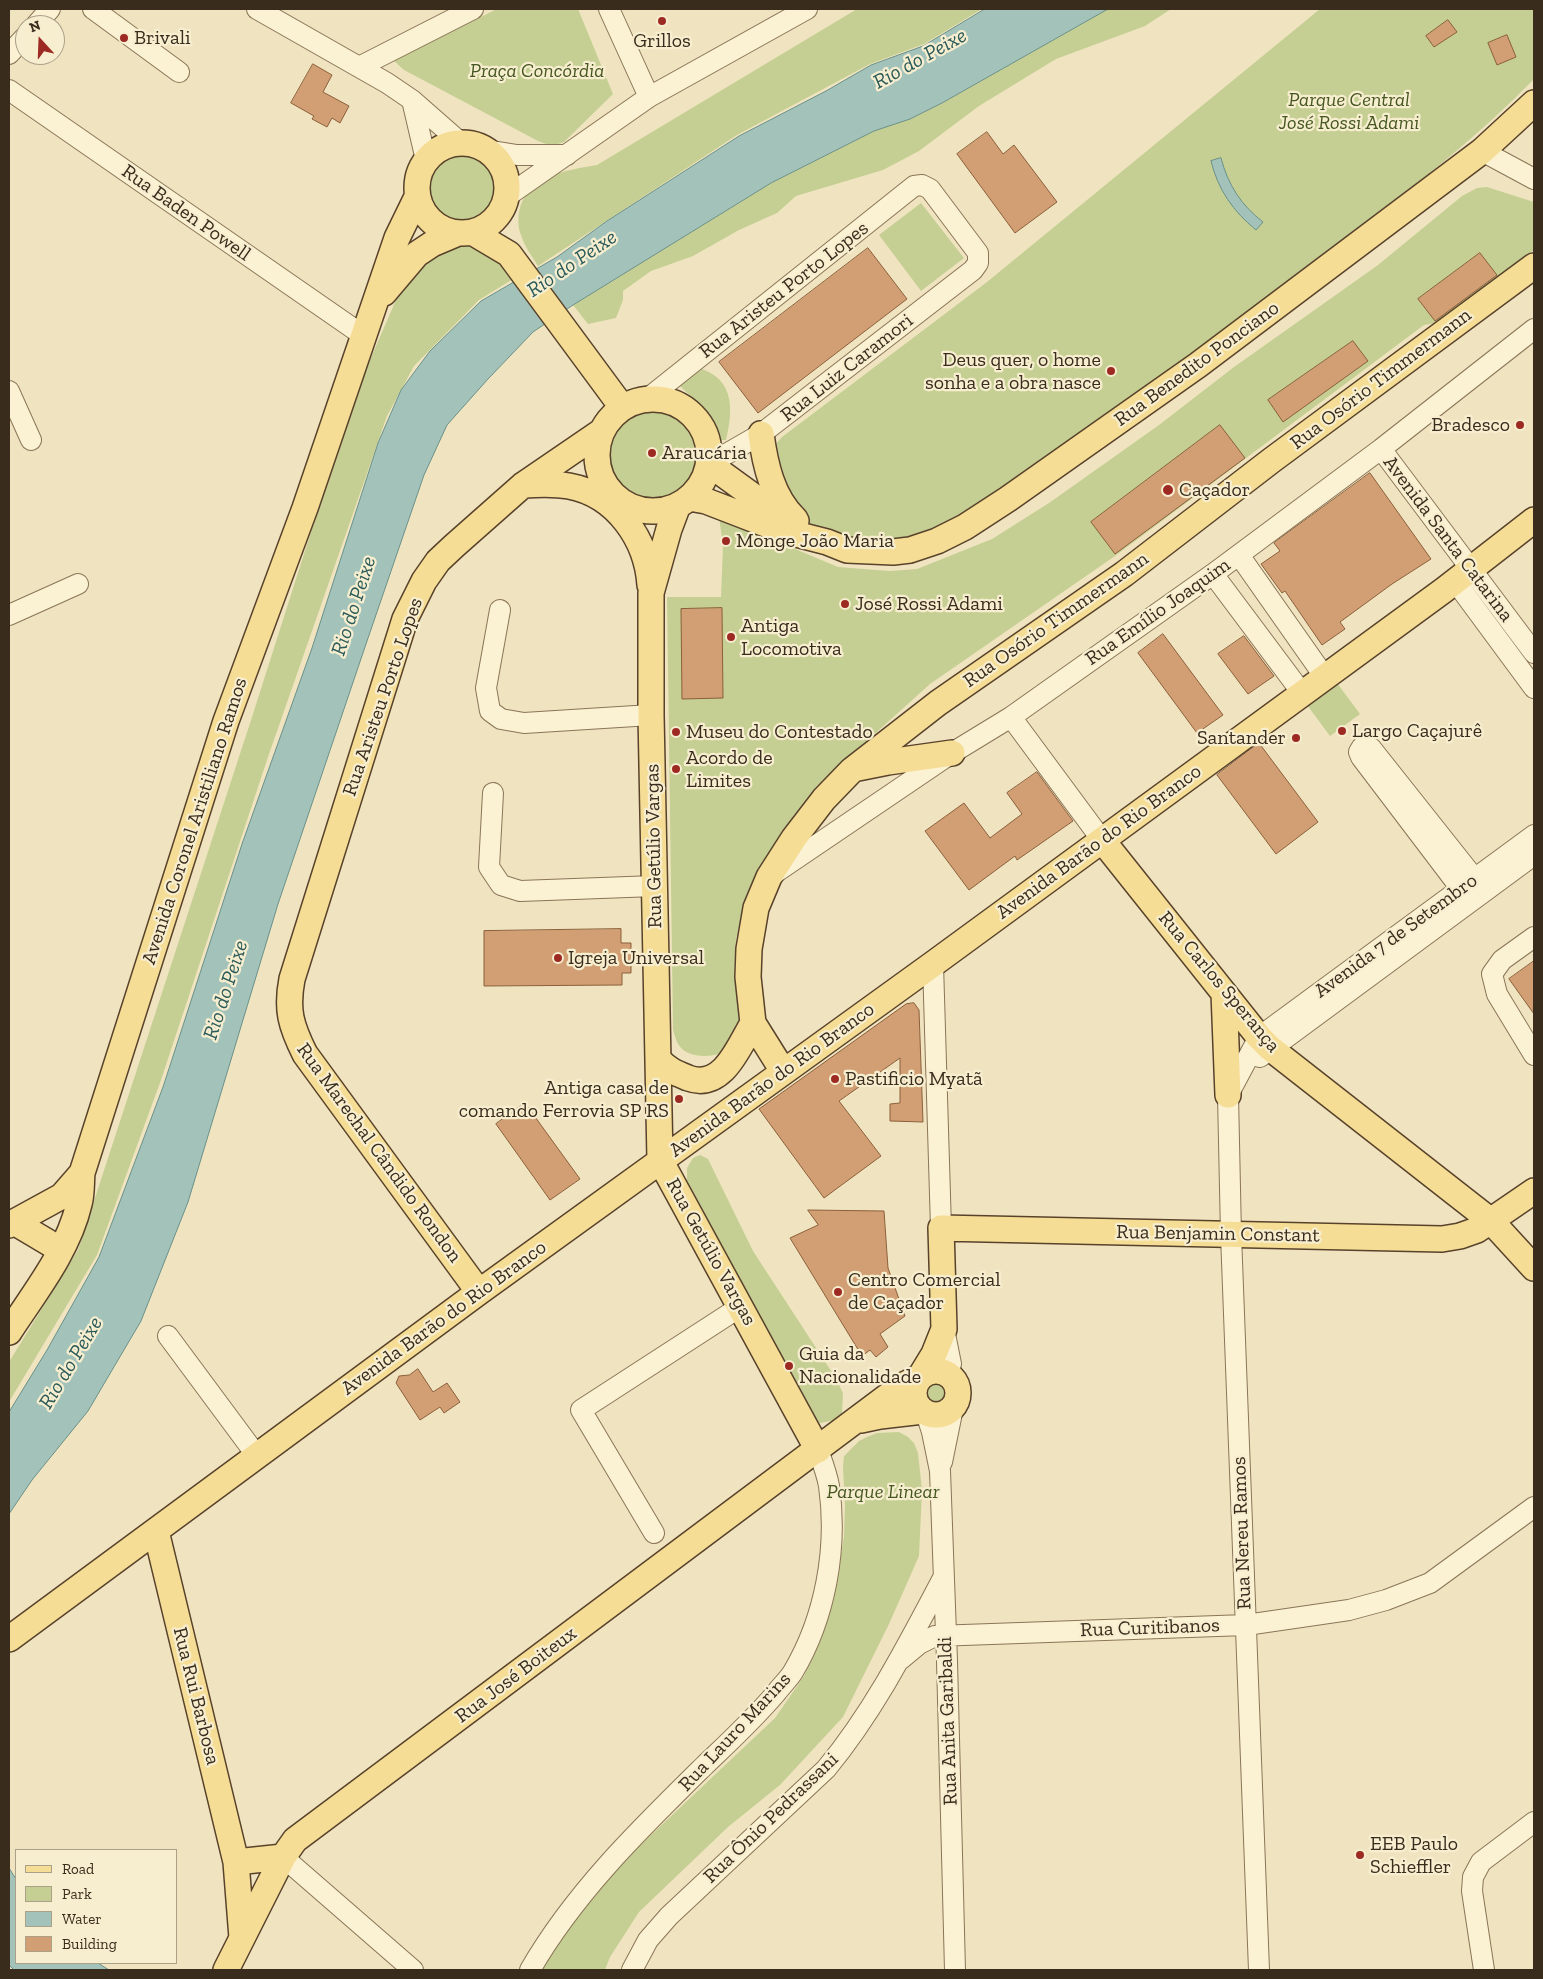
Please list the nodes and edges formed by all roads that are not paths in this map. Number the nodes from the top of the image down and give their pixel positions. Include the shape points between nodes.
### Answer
1 (93, 9) edge
2 (257, 9) edge
3 (473, 9) edge
4 (609, 9) edge
5 (807, 9) edge
6 (359, 67) junction
7 (179, 72) dead end
8 (9, 90) edge
9 (649, 97) junction
10 (412, 100) junction
11 (1534, 103) edge
12 (461, 143) junction
13 (486, 150) junction
14 (1482, 151) junction
15 (567, 155) junction
16 (426, 160) junction
17 (1534, 179) edge
18 (922, 184) joint
19 (417, 197) junction
20 (503, 205) junction
21 (465, 232) junction
22 (514, 260) junction
23 (1534, 266) edge
24 (375, 304) junction
25 (1534, 329) edge
26 (364, 336) junction
27 (9, 390) edge
28 (647, 399) junction
29 (622, 407) junction
30 (602, 431) junction
31 (761, 434) junction
32 (32, 440) dead end
33 (1381, 450) junction
34 (709, 464) junction
35 (523, 485) junction
36 (684, 502) junction
37 (1534, 520) edge
38 (797, 521) junction
39 (828, 542) junction
40 (1239, 555) junction
41 (1213, 574) junction
42 (1463, 575) junction
43 (78, 584) dead end
44 (651, 593) junction
45 (500, 610) dead end
46 (9, 615) edge
47 (1534, 653) edge
48 (1324, 676) junction
49 (1531, 677) edge
50 (1302, 693) junction
51 (651, 715) junction
52 (1011, 717) junction
53 (952, 754) junction
54 (852, 770) junction
55 (493, 793) dead end
56 (1534, 834) edge
57 (1102, 840) junction
58 (1534, 854) edge
59 (769, 877) junction
60 (655, 886) junction
61 (1473, 890) junction
62 (1534, 937) edge
63 (934, 964) junction
64 (292, 979) joint
65 (1224, 993) junction
66 (753, 1023) junction
67 (1264, 1042) junction
68 (1534, 1055) edge
69 (659, 1060) junction
70 (783, 1072) junction
71 (1228, 1095) junction
72 (660, 1160) junction
73 (82, 1173) junction
74 (1534, 1191) edge
75 (1491, 1221) junction
76 (12, 1224) edge
77 (942, 1228) junction
78 (1231, 1235) junction
79 (61, 1250) junction
80 (1534, 1268) edge
81 (479, 1292) junction
82 (740, 1306) junction
83 (944, 1329) junction
84 (9, 1332) edge
85 (168, 1336) dead end
86 (951, 1364) dead end
87 (920, 1377) junction
88 (953, 1408) junction
89 (924, 1412) junction
90 (856, 1421) junction
91 (818, 1450) junction
92 (257, 1456) junction
93 (940, 1471) junction
94 (1534, 1507) edge
95 (156, 1531) junction
96 (654, 1533) dead end
97 (943, 1578) junction
98 (1246, 1625) junction
99 (946, 1636) junction
100 (9, 1639) edge
101 (901, 1659) junction
102 (1534, 1822) edge
103 (283, 1857) junction
104 (236, 1862) junction
105 (242, 1939) junction
106 (228, 1967) edge
107 (413, 1970) edge
108 (530, 1970) edge
109 (632, 1970) edge
110 (955, 1970) edge
111 (1259, 1970) edge
112 (1484, 1970) edge

1 - 7 street
2 - 6 street
3 - 6 street
4 - 9 street
5 - 9 street
6 - 10 street
8 - 26 street, Rua Baden Powell
9 - 15 street
10 - 12 street
10 - 16 street
11 - 14 main road, Rua Benedito Ponciano
12 - 13 main road via 474,144
12 - 16 main road via 448,145
13 - 15 street via 517,155
13 - 20 main road via 504,170 507,183
14 - 17 street
14 - 39 main road, Rua Benedito Ponciano via 1198,365 965,527 925,545 893,552 847,550
15 - 20 street
16 - 19 main road via 417,184
18 - 28 street, Rua Aristeu Porto Lopes via 914,186
18 - 31 street, Rua Luiz Caramori via 930,189 978,253 978,263
19 - 21 main road via 431,221 443,229
19 - 24 main road, Avenida Coronel Aristiliano Ramos via 397,238
20 - 21 main road via 492,221 482,228
20 - 22 main road
21 - 22 main road
21 - 24 main road, Avenida Coronel Aristiliano Ramos via 432,244 417,254
22 - 29 main road
23 - 54 main road, Rua Osório Timmermann via 1262,467 1124,574 938,703
24 - 26 main road, Avenida Coronel Aristiliano Ramos
25 - 33 street, Rua Emílio Joaquim
26 - 73 main road, Avenida Coronel Aristiliano Ramos via 226,721
27 - 32 street
28 - 29 main road
28 - 34 main road via 676,403 689,411 706,435 710,449
29 - 30 main road
30 - 35 main road, Rua Aristeu Porto Lopes
30 - 36 main road via 597,445 597,461 608,489 620,500 648,511 663,510
31 - 34 street, Rua Luiz Caramori
31 - 38 main road via 771,479 788,513
33 - 40 street, Rua Emílio Joaquim
33 - 42 street, Avenida Santa Catarina
34 - 36 main road via 698,488
34 - 38 main road, Rua Benedito Ponciano via 771,509
35 - 44 main road via 571,486 594,494 614,508 630,525 642,546 649,569
35 - 64 main road, Rua Aristeu Porto Lopes via 438,561 413,600
36 - 39 main road, Rua Benedito Ponciano via 706,501 784,531
36 - 44 main road, Rua Getúlio Vargas via 668,529
37 - 42 main road, Avenida Barão do Rio Branco
38 - 39 main road, Rua Benedito Ponciano
40 - 41 street, Rua Emílio Joaquim
40 - 48 street
41 - 50 street
41 - 52 street, Rua Emílio Joaquim
42 - 47 street, Avenida Santa Catarina
42 - 48 main road, Avenida Barão do Rio Branco
42 - 49 street, Avenida Santa Catarina
43 - 46 street
44 - 51 main road, Rua Getúlio Vargas
45 - 51 street via 486,688 490,711 502,719 524,723
48 - 50 main road, Avenida Barão do Rio Branco
50 - 57 main road, Avenida Barão do Rio Branco
51 - 60 main road, Rua Getúlio Vargas
52 - 53 street, Rua Emílio Joaquim
52 - 57 street, Rua Carlos Sperança
53 - 54 main road
53 - 59 street, Rua Emílio Joaquim
54 - 59 main road, Rua Osório Timmermann via 824,799
55 - 60 street via 488,867 501,885 520,891
56 - 61 street, Avenida 7 de Setembro
57 - 63 main road, Avenida Barão do Rio Branco
57 - 65 main road, Rua Carlos Sperança
58 - 61 street, Avenida 7 de Setembro
59 - 66 main road, Rua Osório Timmermann via 756,908 749,949 748,977
60 - 69 main road, Rua Getúlio Vargas
61 - 61 street via 1371,748 1362,747 1361,757
61 - 67 street, Avenida 7 de Setembro
62 - 68 street via 1502,960 1492,974 1497,994
63 - 70 main road, Avenida Barão do Rio Branco
63 - 77 street
64 - 81 main road, Rua Marechal Cândido Rondon via 289,1014 305,1054
65 - 67 main road, Rua Carlos Sperança
65 - 71 main road
66 - 69 main road via 727,1067 708,1080 681,1076 669,1071
66 - 70 main road, Rua Osório Timmermann
67 - 71 street, Rua Nereu Ramos
67 - 75 main road, Rua Carlos Sperança
69 - 72 main road, Rua Getúlio Vargas
70 - 72 main road, Avenida Barão do Rio Branco
71 - 78 street, Rua Nereu Ramos
72 - 81 main road, Avenida Barão do Rio Branco
72 - 82 main road, Rua Getúlio Vargas
73 - 76 main road via 62,1196
73 - 79 main road, Avenida Coronel Aristiliano Ramos via 80,1202
74 - 75 main road, Rua Benjamin Constant
75 - 78 main road, Rua Benjamin Constant via 1477,1230 1442,1239
75 - 80 main road, Rua Carlos Sperança
76 - 79 main road
77 - 78 main road, Rua Benjamin Constant
77 - 83 main road
78 - 98 street, Rua Nereu Ramos
79 - 84 main road, Avenida Coronel Aristiliano Ramos
81 - 92 main road, Avenida Barão do Rio Branco
82 - 91 main road, Rua Getúlio Vargas
82 - 96 street via 581,1410
83 - 86 street
83 - 87 main road
85 - 92 street
87 - 88 main road via 942,1372 954,1380 958,1395
87 - 89 main road via 915,1394 918,1406
87 - 90 main road, Rua José Boiteux
88 - 89 main road via 942,1415
88 - 93 street, Rua Anita Garibaldi
89 - 90 main road, Rua José Boiteux
89 - 93 street, Rua Anita Garibaldi
90 - 91 main road, Rua José Boiteux
91 - 103 main road, Rua José Boiteux via 295,1840
91 - 108 street, Rua Lauro Marins via 829,1484 830,1565 811,1635 792,1674 765,1706 585,1890
92 - 95 main road, Avenida Barão do Rio Branco
93 - 97 street, Rua Anita Garibaldi
94 - 98 street, Rua Curitibanos via 1430,1583 1409,1593 1349,1610
95 - 100 main road, Avenida Barão do Rio Branco
95 - 104 main road, Rua Rui Barbosa
97 - 99 street, Rua Anita Garibaldi
97 - 101 street, Rua Ônio Pedrassani
98 - 99 street, Rua Curitibanos
98 - 111 street, Rua Nereu Ramos
99 - 101 street, Rua Ônio Pedrassani via 935,1636 919,1644
99 - 110 street, Rua Anita Garibaldi
101 - 109 street, Rua Ônio Pedrassani via 847,1743 826,1769 669,1916 648,1940
102 - 112 street via 1482,1862 1473,1877 1472,1891
103 - 104 main road
103 - 105 main road, Rua José Boiteux
103 - 107 street
104 - 105 main road, Rua Rui Barbosa
105 - 106 main road, Rua José Boiteux

